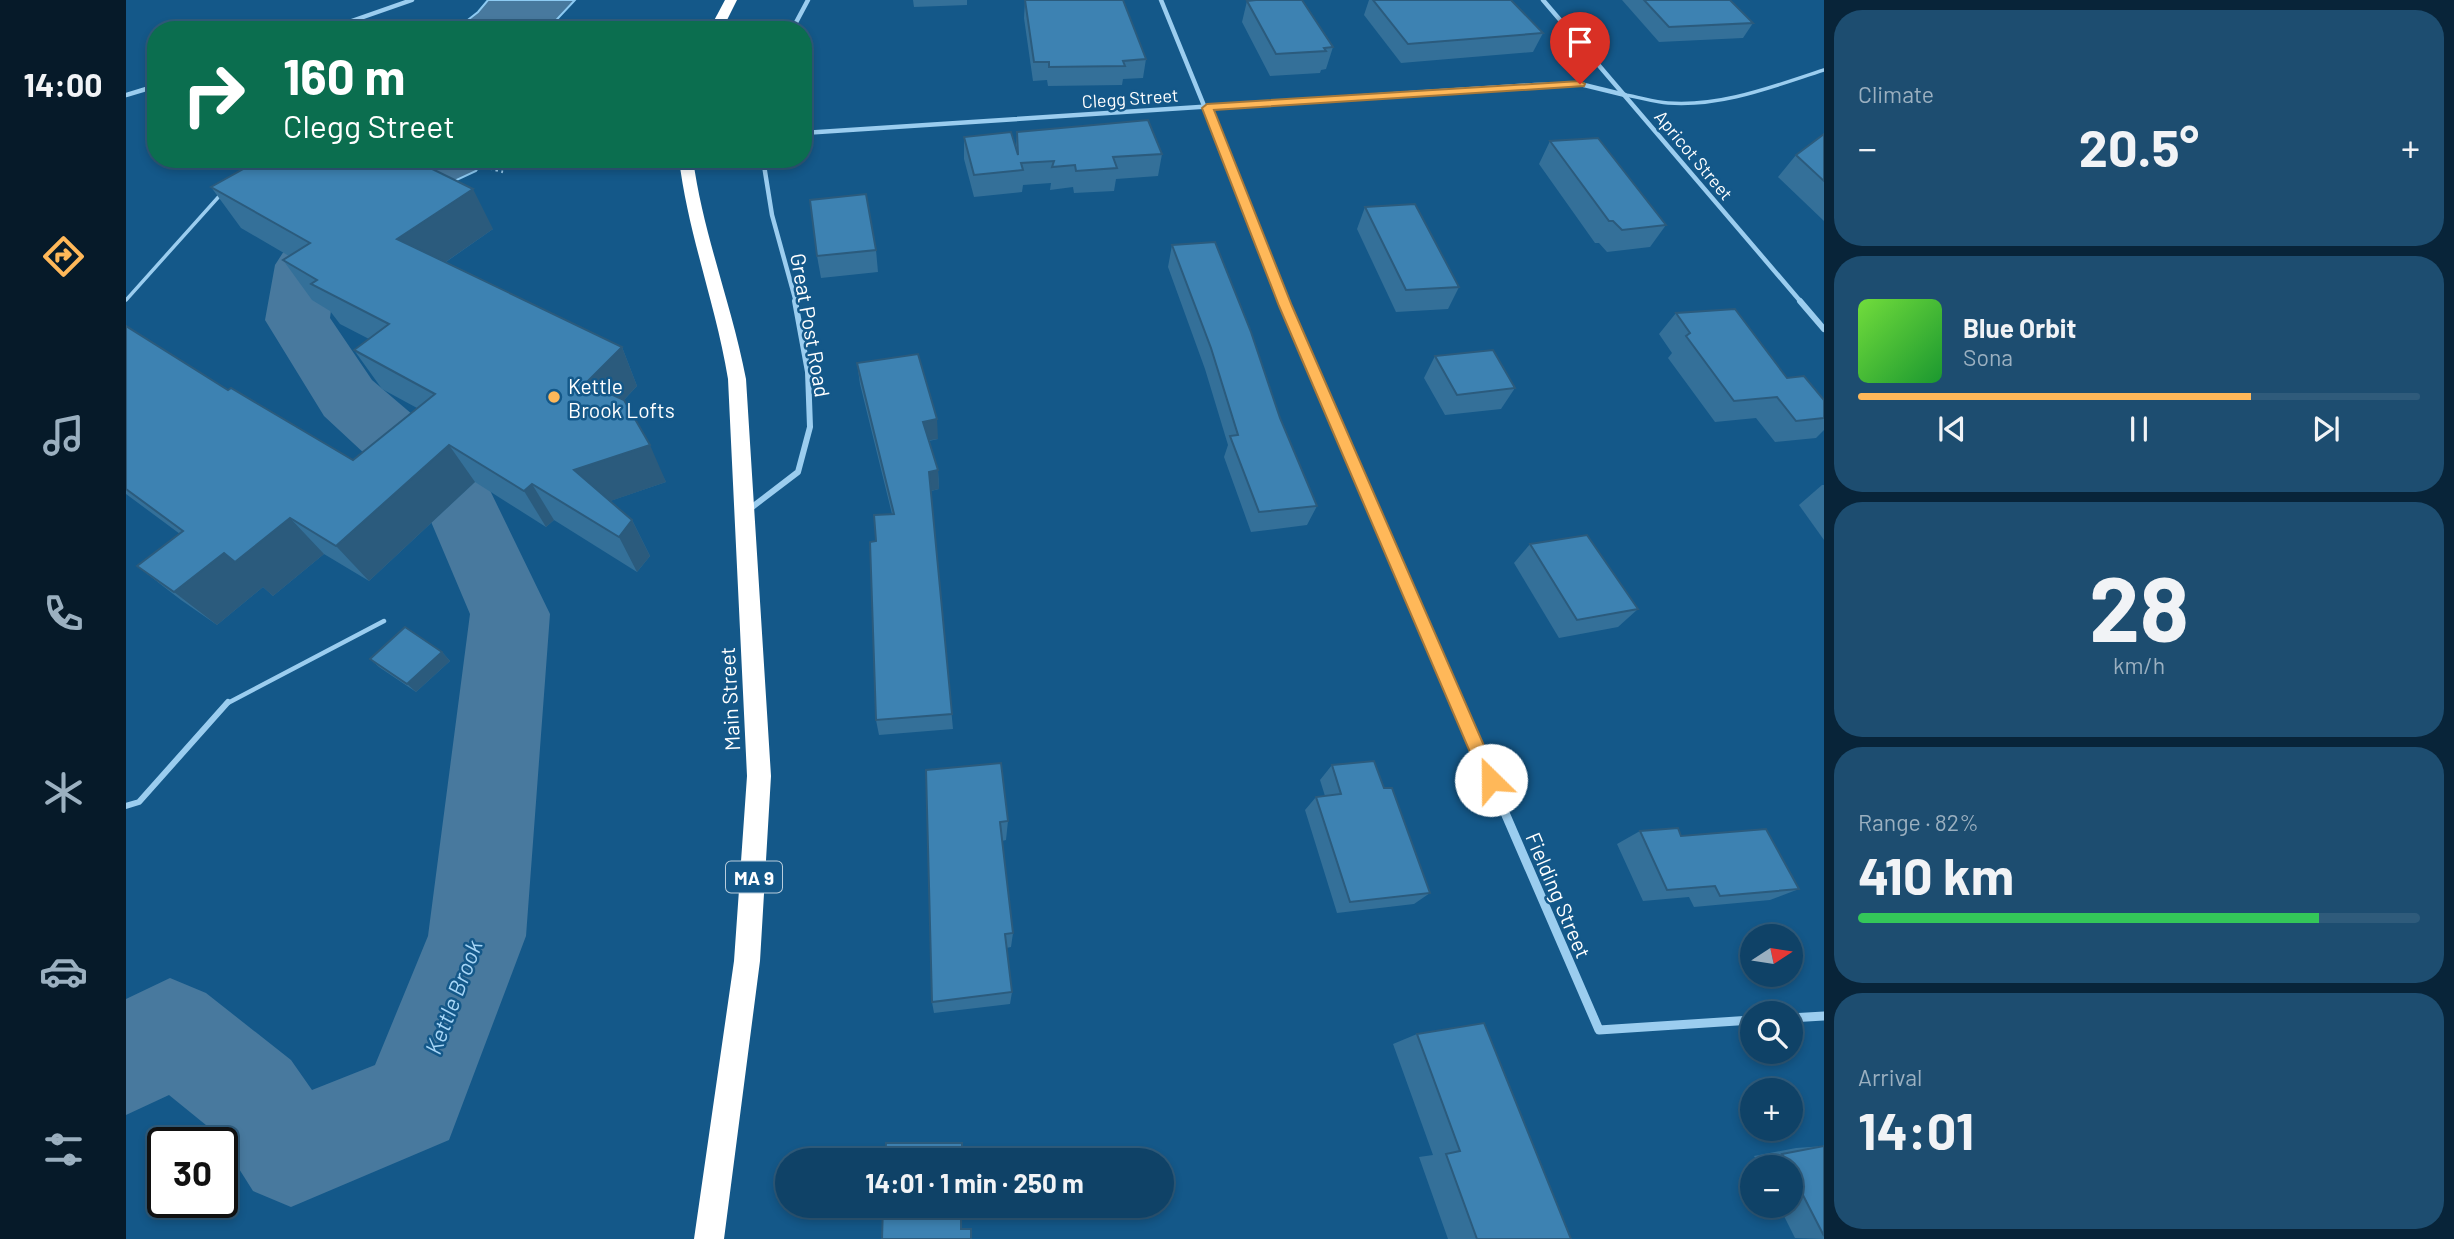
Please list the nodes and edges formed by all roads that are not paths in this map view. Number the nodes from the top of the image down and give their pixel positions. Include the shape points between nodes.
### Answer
1 (412, 0) edge
2 (731, 0) edge
3 (808, 0) edge
4 (1161, 0) edge
5 (1543, 0) edge
6 (352, 21) edge
7 (720, 21) edge
8 (797, 21) edge
9 (1824, 70) edge
10 (147, 89) edge
11 (126, 95) edge
12 (1625, 95) junction
13 (1207, 108) junction
14 (812, 132) edge
15 (244, 168) edge
16 (687, 168) edge
17 (764, 168) edge
18 (234, 179) edge
19 (225, 190) edge
20 (126, 300) edge
21 (1824, 329) edge
22 (745, 512) junction
23 (384, 621) dead end
24 (126, 807) edge
25 (1824, 1016) edge
26 (1803, 1017) edge
27 (1740, 1021) edge
28 (709, 1239) edge

1 - 6 street
2 - 7 highway
3 - 8 street
4 - 13 street, Fielding Street
5 - 12 street, Apricot Street
9 - 12 lane via 1733,97 1669,103
10 - 11 street
12 - 13 street, Clegg Street via 1580,84 1535,85
12 - 21 street, Apricot Street
13 - 14 street, Clegg Street
13 - 27 street, Fielding Street via 1285,306 1599,1030
15 - 18 lane
16 - 22 highway, Main Street / MA 9 via 733,351
17 - 22 street, Great Post Road via 808,372 810,427 799,472
19 - 20 lane
22 - 28 highway, Main Street / MA 9 via 758,750 757,833 747,961
23 - 24 lane via 230,700 139,802
25 - 26 street

